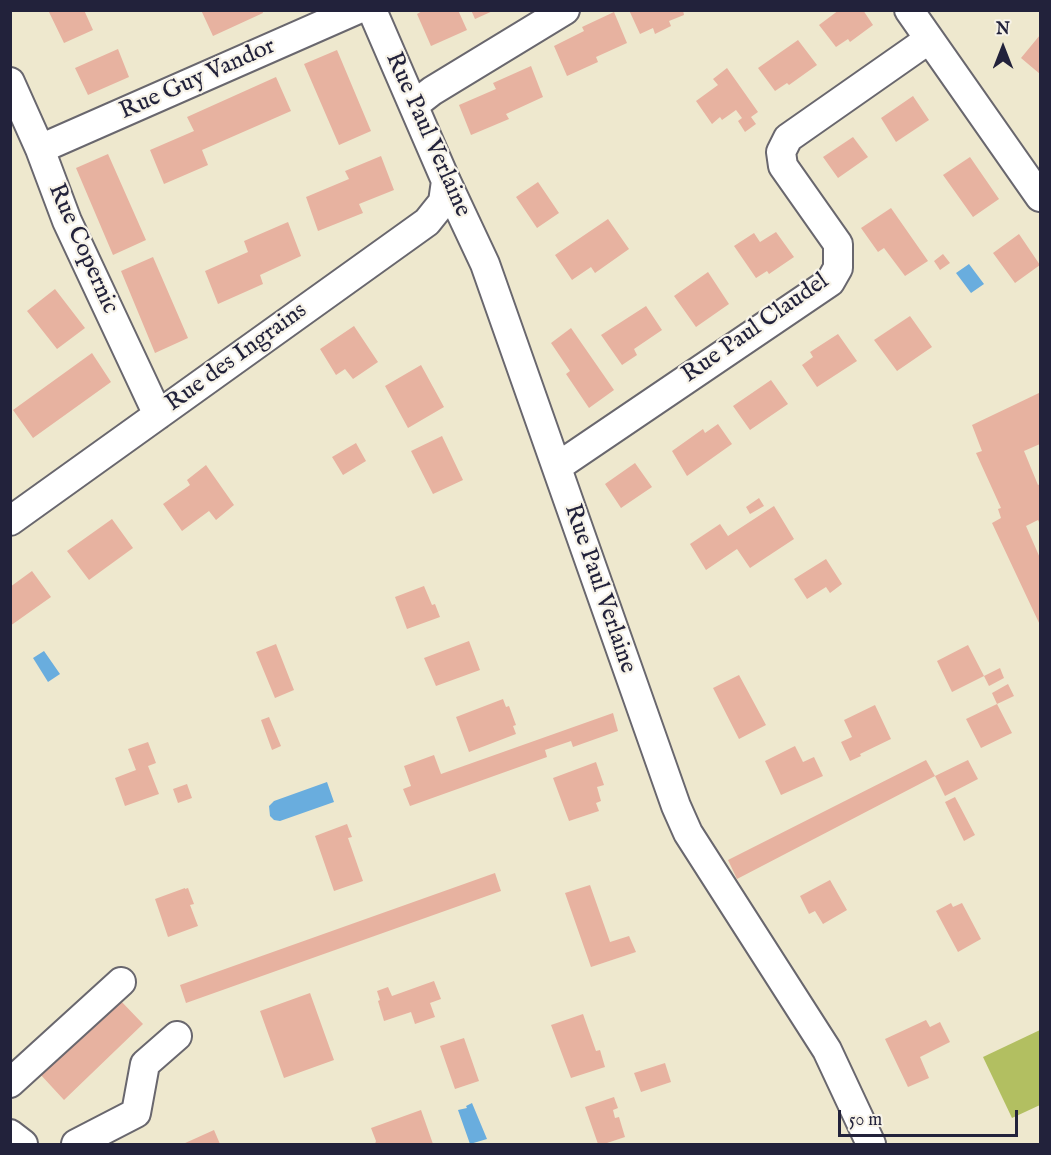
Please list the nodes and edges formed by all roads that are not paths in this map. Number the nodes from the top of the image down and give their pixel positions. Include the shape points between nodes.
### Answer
1 (356, 10) edge
2 (372, 10) edge
3 (565, 10) edge
4 (909, 10) edge
5 (927, 40) junction
6 (10, 82) edge
7 (414, 105) junction
8 (40, 149) junction
9 (446, 181) junction
10 (1041, 197) edge
11 (158, 415) junction
12 (557, 467) junction
13 (10, 521) edge
14 (122, 982) dead end
15 (177, 1036) dead end
16 (10, 1083) edge
17 (10, 1134) edge
18 (22, 1144) edge
19 (76, 1144) edge
20 (871, 1144) edge

1 - 8 street, Rue Guy Vandor
2 - 7 street, Rue Paul Verlaine
3 - 7 street
4 - 5 street
5 - 10 street
5 - 12 street, Rue Paul Claudel via 788,138 781,153 783,166 838,244 838,268 830,282
6 - 8 street, Rue Copernic
7 - 9 street, Rue Paul Verlaine
8 - 11 street, Rue Copernic via 67,221
9 - 11 street, Rue des Ingrains via 443,201 428,222
9 - 12 street, Rue Paul Verlaine via 485,264
11 - 13 street, Rue des Ingrains
12 - 20 street, Rue Paul Verlaine via 688,833 827,1050
14 - 16 street
15 - 19 street via 145,1064 136,1113
17 - 18 street

